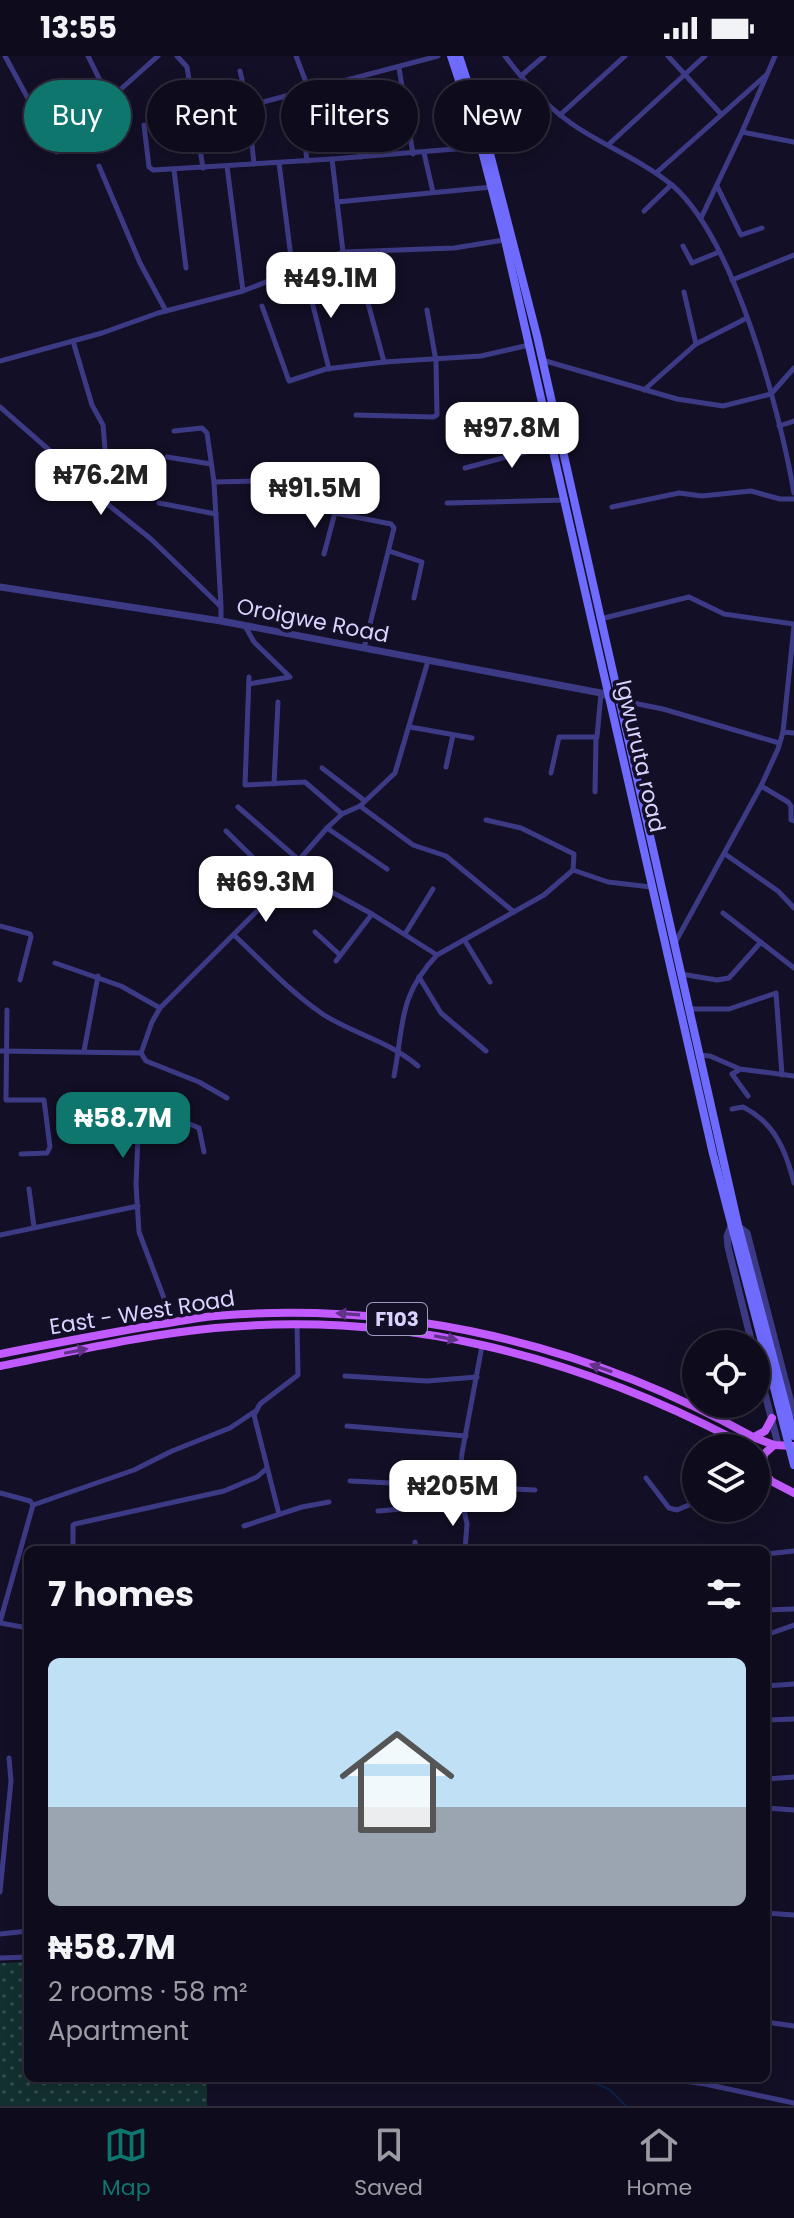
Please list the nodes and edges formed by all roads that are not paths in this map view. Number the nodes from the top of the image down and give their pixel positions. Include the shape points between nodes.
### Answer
1 (5, 56) edge
2 (88, 56) edge
3 (158, 56) edge
4 (177, 56) edge
5 (296, 56) edge
6 (438, 56) edge
7 (451, 56) edge
8 (459, 56) edge
9 (505, 56) edge
10 (544, 56) edge
11 (625, 56) edge
12 (668, 56) edge
13 (705, 56) edge
14 (775, 56) edge
15 (399, 68) junction
16 (240, 71) dead end
17 (685, 74) junction
18 (521, 76) junction
19 (766, 76) junction
20 (100, 80) edge
21 (131, 80) edge
22 (242, 80) edge
23 (305, 80) edge
24 (353, 80) edge
25 (459, 80) edge
26 (24, 91) edge
27 (721, 114) junction
28 (560, 115) junction
29 (144, 125) dead end
30 (742, 132) junction
31 (794, 142) edge
32 (608, 145) junction
33 (253, 152) edge
34 (306, 152) edge
35 (359, 152) edge
36 (434, 152) edge
37 (482, 152) edge
38 (424, 153) junction
39 (413, 154) junction
40 (360, 157) junction
41 (332, 159) junction
42 (307, 161) junction
43 (279, 163) junction
44 (254, 164) junction
45 (99, 166) dead end
46 (227, 166) junction
47 (203, 168) junction
48 (174, 170) junction
49 (656, 173) junction
50 (671, 185) junction
51 (716, 185) junction
52 (492, 187) junction
53 (433, 192) junction
54 (337, 202) junction
55 (644, 211) dead end
56 (701, 218) junction
57 (762, 228) dead end
58 (505, 240) junction
59 (683, 246) dead end
60 (343, 252) junction
61 (719, 252) junction
62 (794, 255) edge
63 (186, 268) dead end
64 (293, 273) junction
65 (306, 278) dead end
66 (518, 278) junction
67 (732, 280) junction
68 (362, 281) dead end
69 (243, 291) junction
70 (684, 292) dead end
71 (262, 306) dead end
72 (427, 310) dead end
73 (166, 311) junction
74 (747, 318) junction
75 (73, 341) junction
76 (696, 344) junction
77 (530, 345) junction
78 (541, 360) junction
79 (0, 361) edge
80 (436, 361) junction
81 (384, 362) junction
82 (794, 368) edge
83 (329, 369) junction
84 (644, 390) junction
85 (771, 394) junction
86 (0, 407) edge
87 (356, 415) dead end
88 (794, 421) edge
89 (779, 426) junction
90 (174, 431) dead end
91 (552, 445) junction
92 (167, 457) dead end
93 (211, 464) junction
94 (465, 468) dead end
95 (792, 468) edge
96 (214, 482) junction
97 (101, 496) junction
98 (794, 496) edge
99 (565, 500) junction
100 (159, 503) dead end
101 (447, 503) dead end
102 (612, 507) dead end
103 (335, 513) junction
104 (216, 514) junction
105 (389, 551) junction
106 (324, 554) dead end
107 (0, 587) edge
108 (414, 598) dead end
109 (221, 607) junction
110 (599, 619) junction
111 (221, 621) junction
112 (244, 625) junction
113 (794, 625) edge
114 (364, 648) junction
115 (428, 661) junction
116 (609, 696) junction
117 (278, 702) dead end
118 (410, 727) junction
119 (783, 732) junction
120 (794, 733) edge
121 (453, 735) junction
122 (597, 737) junction
123 (472, 738) dead end
124 (779, 743) junction
125 (446, 767) dead end
126 (322, 768) dead end
127 (551, 773) dead end
128 (274, 785) junction
129 (761, 786) junction
130 (595, 792) dead end
131 (363, 803) junction
132 (238, 807) dead end
133 (342, 814) junction
134 (486, 820) dead end
135 (794, 821) edge
136 (327, 828) junction
137 (226, 831) dead end
138 (725, 854) junction
139 (299, 860) junction
140 (387, 869) dead end
141 (573, 870) junction
142 (295, 872) junction
143 (282, 886) junction
144 (652, 887) junction
145 (433, 889) dead end
146 (794, 908) edge
147 (514, 912) junction
148 (723, 913) dead end
149 (372, 914) junction
150 (0, 926) edge
151 (315, 932) dead end
152 (405, 934) junction
153 (234, 935) junction
154 (465, 941) junction
155 (761, 942) junction
156 (673, 945) junction
157 (437, 955) junction
158 (794, 958) edge
159 (785, 961) junction
160 (55, 963) dead end
161 (794, 968) edge
162 (680, 974) junction
163 (98, 976) junction
164 (418, 976) junction
165 (20, 980) dead end
166 (490, 982) dead end
167 (160, 1008) junction
168 (687, 1009) junction
169 (7, 1010) dead end
170 (399, 1050) junction
171 (2, 1051) edge
172 (84, 1051) junction
173 (486, 1051) dead end
174 (141, 1053) junction
175 (698, 1055) junction
176 (418, 1066) dead end
177 (740, 1069) junction
178 (782, 1075) junction
179 (394, 1076) dead end
180 (794, 1076) edge
181 (748, 1096) dead end
182 (227, 1098) dead end
183 (150, 1107) dead end
184 (732, 1109) dead end
185 (139, 1113) dead end
186 (204, 1152) dead end
187 (21, 1154) dead end
188 (791, 1163) edge
189 (794, 1183) edge
190 (29, 1189) dead end
191 (138, 1206) junction
192 (734, 1226) junction
193 (34, 1227) junction
194 (0, 1235) edge
195 (173, 1323) junction
196 (297, 1325) junction
197 (749, 1330) edge
198 (482, 1344) junction
199 (0, 1354) edge
200 (0, 1366) edge
201 (794, 1373) edge
202 (345, 1376) dead end
203 (783, 1376) junction
204 (477, 1377) junction
205 (642, 1389) junction
206 (781, 1402) junction
207 (770, 1411) edge
208 (254, 1412) junction
209 (794, 1414) edge
210 (772, 1418) junction
211 (347, 1426) dead end
212 (725, 1434) edge
213 (746, 1434) edge
214 (759, 1434) edge
215 (466, 1436) junction
216 (794, 1436) edge
217 (770, 1442) edge
218 (776, 1444) junction
219 (794, 1446) edge
220 (770, 1449) edge
221 (794, 1465) edge
222 (266, 1469) junction
223 (646, 1478) dead end
224 (770, 1480) edge
225 (350, 1481) dead end
226 (459, 1488) junction
227 (535, 1490) dead end
228 (791, 1492) edge
229 (0, 1493) edge
230 (794, 1500) edge
231 (329, 1502) dead end
232 (462, 1504) junction
233 (33, 1505) junction
234 (682, 1508) edge
235 (378, 1511) dead end
236 (279, 1514) junction
237 (244, 1526) dead end
238 (415, 1542) dead end
239 (73, 1546) edge
240 (415, 1546) edge
241 (465, 1546) edge
242 (794, 1551) edge
243 (770, 1554) edge
244 (794, 1609) edge
245 (770, 1610) edge
246 (0, 1622) edge
247 (794, 1625) edge
248 (24, 1627) edge
249 (770, 1634) edge
250 (794, 1684) edge
251 (770, 1685) edge
252 (794, 1719) edge
253 (770, 1720) edge
254 (9, 1758) dead end
255 (794, 1777) edge
256 (770, 1779) edge
257 (770, 1808) edge
258 (794, 1810) edge
259 (0, 1892) edge
260 (770, 1913) edge
261 (794, 1915) edge
262 (24, 1931) edge
263 (0, 1934) edge
264 (24, 1957) edge
265 (0, 1958) edge
266 (770, 2023) edge
267 (794, 2026) edge
268 (691, 2082) edge
269 (794, 2103) edge

1 - 26 street
2 - 20 street
3 - 21 street
4 - 47 street via 187,67
5 - 23 street
6 - 15 street
7 - 25 main road, Igwuruta road
8 - 66 main road, Igwuruta road via 487,142
9 - 18 street
10 - 18 street
11 - 28 street
12 - 17 street
13 - 17 street
14 - 19 street
15 - 24 street
15 - 39 street
16 - 22 street
17 - 27 street
17 - 32 street
18 - 28 street
19 - 27 street
19 - 30 street
27 - 49 street
28 - 32 street
29 - 48 street via 150,169
30 - 31 street
30 - 51 street
32 - 49 street
33 - 44 street
34 - 42 street
35 - 40 street
36 - 38 street
37 - 52 main road, Igwuruta road
38 - 39 street
38 - 53 street
39 - 40 street
40 - 41 street
41 - 42 street
41 - 54 street
42 - 43 street
43 - 44 street
43 - 64 street
44 - 46 street
45 - 73 street
46 - 47 street
46 - 69 street
47 - 48 street
48 - 63 street
49 - 50 street
50 - 55 street
50 - 56 street
51 - 56 street
51 - 57 street via 741,235
52 - 53 street
52 - 58 main road, Igwuruta road
53 - 54 street
54 - 60 street
56 - 61 street
58 - 60 street via 454,248
58 - 66 main road, Igwuruta road
59 - 61 street via 692,263
60 - 64 street
61 - 67 street
62 - 67 street
64 - 69 street
65 - 83 street
66 - 77 main road, Igwuruta road
66 - 78 main road, Igwuruta road
67 - 74 street
68 - 81 street
69 - 73 street
70 - 76 street
71 - 83 street via 287,379
72 - 80 street
73 - 75 street
74 - 76 street
74 - 85 street
75 - 79 street
75 - 97 street via 103,425
76 - 84 street
77 - 80 street
77 - 91 main road, Igwuruta road
78 - 84 street
78 - 110 main road, Igwuruta road
80 - 81 street
80 - 87 street via 436,416
81 - 83 street
82 - 85 street
84 - 85 street via 723,406
85 - 89 street
86 - 97 street
88 - 89 street
89 - 95 street
90 - 93 street via 204,428
91 - 94 street
91 - 99 main road, Igwuruta road
92 - 93 street
93 - 96 street
95 - 98 street
96 - 103 street via 296,480 339,486
96 - 104 street
97 - 109 street
98 - 102 street via 679,493
99 - 101 street
99 - 116 main road, Igwuruta road
100 - 104 street
103 - 105 street via 393,526
103 - 106 street
104 - 109 street
105 - 108 street via 422,562
105 - 114 street
107 - 111 street, Oroigwe Road
109 - 111 street
110 - 113 street via 689,597 724,614
110 - 116 main road, Igwuruta road
111 - 112 street, Oroigwe Road
112 - 114 street, Oroigwe Road
112 - 128 street via 290,677 249,680 245,785
113 - 119 street
114 - 115 street, Oroigwe Road
115 - 116 street, Oroigwe Road
115 - 118 street
116 - 122 street
116 - 124 street
116 - 144 main road, Igwuruta road
116 - 156 main road, Igwuruta road
117 - 128 street
118 - 121 street
118 - 131 street via 395,773
119 - 120 street
119 - 124 street
121 - 123 street
121 - 125 street
122 - 127 street via 558,738
122 - 130 street
124 - 129 street
126 - 131 street
128 - 133 street via 305,782
129 - 135 street via 788,802
129 - 138 street
131 - 133 street
131 - 147 street via 413,845 446,856
132 - 139 street
133 - 136 street
134 - 141 street via 521,828 574,854
136 - 139 street
136 - 140 street
137 - 143 street
138 - 146 street
138 - 156 street
139 - 142 street
141 - 144 street via 603,881
141 - 147 street
142 - 143 street
142 - 149 street
143 - 153 street
144 - 192 main road, Igwuruta road
145 - 152 street
147 - 154 street
148 - 155 street
149 - 151 street via 338,958
149 - 152 street
150 - 165 street via 30,934
152 - 157 street
153 - 167 street
153 - 170 street via 328,1017
154 - 157 street
154 - 166 street
155 - 159 street
155 - 162 street via 724,980
156 - 162 main road, Igwuruta road
157 - 164 street
158 - 159 street
159 - 161 street
160 - 163 street
162 - 168 main road, Igwuruta road
163 - 167 street
163 - 172 street
164 - 170 street via 407,998
164 - 173 street via 441,1013
167 - 174 street
168 - 175 main road, Igwuruta road
168 - 178 street via 729,1009 776,993
169 - 171 street
170 - 176 street
170 - 179 street
171 - 172 street
171 - 187 street via 6,1100 45,1103 50,1147 47,1153
172 - 174 street
174 - 182 street via 146,1061
175 - 177 street
175 - 192 main road, Igwuruta road
177 - 178 street
177 - 181 street via 732,1074
178 - 180 street
183 - 186 street via 199,1128
184 - 188 street via 743,1107 765,1121
185 - 191 street
188 - 189 street
190 - 193 street
191 - 193 street
191 - 195 street via 141,1240
192 - 197 street via 728,1247
192 - 203 street via 747,1233
192 - 206 main road, Igwuruta road
193 - 194 street
195 - 199 main road, East - West Road / F103
205 -> 195 main road, East - West Road / F103 via 557,1353 448,1325 297,1312
196 -> 198 main road, East - West Road / F103 via 404,1331
200 -> 196 main road, East - West Road / F103 via 174,1333
196 - 208 street via 298,1375
198 - 204 street
198 - 205 main road, East - West Road / F103
201 - 203 street
202 - 204 street via 427,1381
203 - 209 street
204 - 215 street
205 - 212 main road, East - West Road / F103
205 - 213 main road, East - West Road / F103
206 - 216 main road
206 - 221 main road, Igwuruta road, bridge
207 - 210 street
208 - 222 street
208 - 233 street via 236,1426 134,1470
210 - 214 main road
210 - 218 street
211 - 215 street
215 - 226 street
217 - 218 main road, East - West Road / F103
218 - 219 main road, East - West Road
218 - 220 main road
222 - 236 street
222 - 239 street via 224,1491 75,1524
223 - 234 street via 669,1508
224 - 228 main road
225 - 226 street
226 - 227 street
226 - 232 street
228 - 230 street
229 - 233 street
231 - 236 street
232 - 235 street
232 - 241 street
233 - 246 street
236 - 237 street
238 - 240 street
242 - 243 street
244 - 245 street
246 - 248 street
247 - 249 street
250 - 251 street
252 - 253 street
254 - 259 street
255 - 256 street
257 - 258 street
260 - 261 street
262 - 263 street
264 - 265 street
266 - 267 street
268 - 269 street

